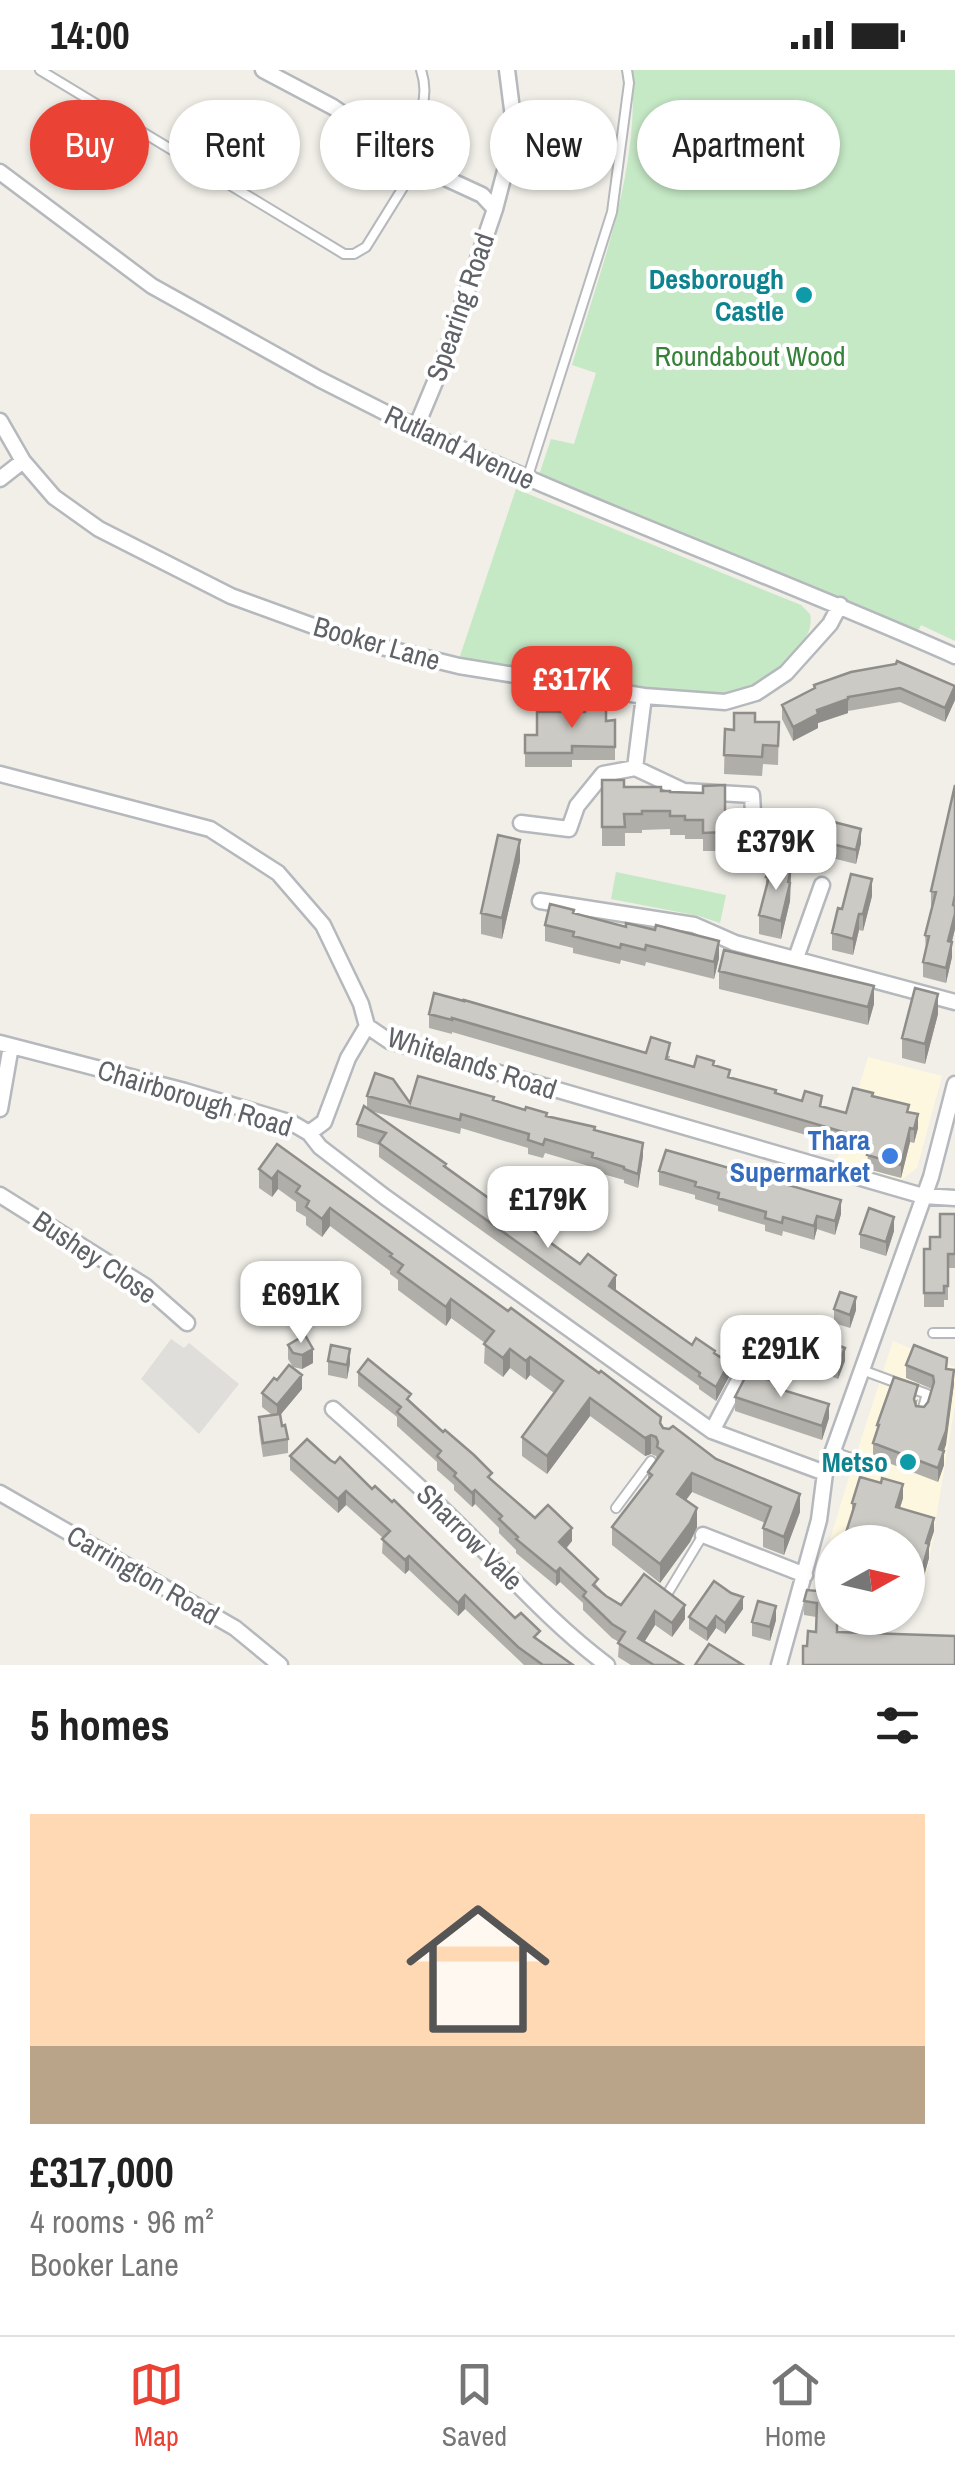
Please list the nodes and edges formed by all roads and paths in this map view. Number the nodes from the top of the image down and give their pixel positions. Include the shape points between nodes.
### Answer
1 (40, 70) edge
2 (263, 70) edge
3 (422, 70) edge
4 (506, 70) edge
5 (627, 70) edge
6 (425, 100) edge
7 (320, 101) edge
8 (0, 172) edge
9 (401, 190) edge
10 (469, 190) edge
11 (494, 209) junction
12 (0, 422) edge
13 (417, 424) junction
14 (23, 461) junction
15 (0, 479) edge
16 (527, 479) junction
17 (840, 605) junction
18 (955, 656) edge
19 (644, 696) junction
20 (636, 768) junction
21 (0, 774) edge
22 (522, 823) dead end
23 (754, 831) dead end
24 (822, 886) dead end
25 (540, 901) dead end
26 (796, 958) junction
27 (955, 1002) edge
28 (367, 1026) junction
29 (6, 1045) edge
30 (955, 1084) edge
31 (0, 1108) edge
32 (309, 1133) junction
33 (0, 1195) edge
34 (923, 1196) junction
35 (955, 1198) edge
36 (187, 1323) dead end
37 (766, 1329) dead end
38 (933, 1333) dead end
39 (955, 1334) edge
40 (862, 1370) junction
41 (333, 1408) dead end
42 (688, 1413) junction
43 (921, 1414) edge
44 (677, 1426) edge
45 (712, 1431) junction
46 (832, 1452) junction
47 (652, 1461) edge
48 (870, 1464) dead end
49 (825, 1473) junction
50 (0, 1493) edge
51 (616, 1508) dead end
52 (703, 1534) joint
53 (805, 1575) junction
54 (666, 1596) edge
55 (280, 1665) edge
56 (607, 1665) edge
57 (779, 1665) edge

1 - 9 lane via 344,254 366,247
2 - 7 street
3 - 6 lane
4 - 11 street, Spearing Road via 514,125
5 - 16 lane via 612,212
8 - 13 street, Rutland Avenue via 152,286 319,379
10 - 11 street
11 - 13 street, Spearing Road
12 - 14 street, Booker Lane
13 - 16 street, Rutland Avenue
14 - 15 street
14 - 19 street, Booker Lane via 54,497 98,529 231,596 349,639 459,666
16 - 17 street, Rutland Avenue
17 - 18 street, Rutland Avenue
17 - 19 street, Booker Lane via 786,673 756,693 725,702
19 - 20 street
20 - 22 street via 604,774 577,806 569,829
20 - 23 street via 684,790 752,795
21 - 28 street, Whitelands Road via 210,829 278,873 323,925
24 - 26 street
25 - 26 street via 694,925
26 - 27 street
28 - 32 street via 324,1122
28 - 34 street, Whitelands Road via 388,1041
29 - 31 street
29 - 32 street, Chairborough Road via 185,1091
30 - 34 street
32 - 42 street, Chairborough Road via 386,1197
33 - 36 street, Bushey Close via 146,1286
34 - 35 street, Whitelands Road
34 - 40 street
37 - 45 street
38 - 39 lane
40 - 43 lane via 928,1394
40 - 46 street
41 - 56 street, Sharrow Vale
42 - 44 lane
42 - 45 street, Chairborough Road
45 - 49 street, Chairborough Road
46 - 48 lane
46 - 49 street
47 - 51 lane
49 - 53 street
50 - 55 street, Carrington Road via 234,1628
52 - 53 street
52 - 54 lane
53 - 57 street

